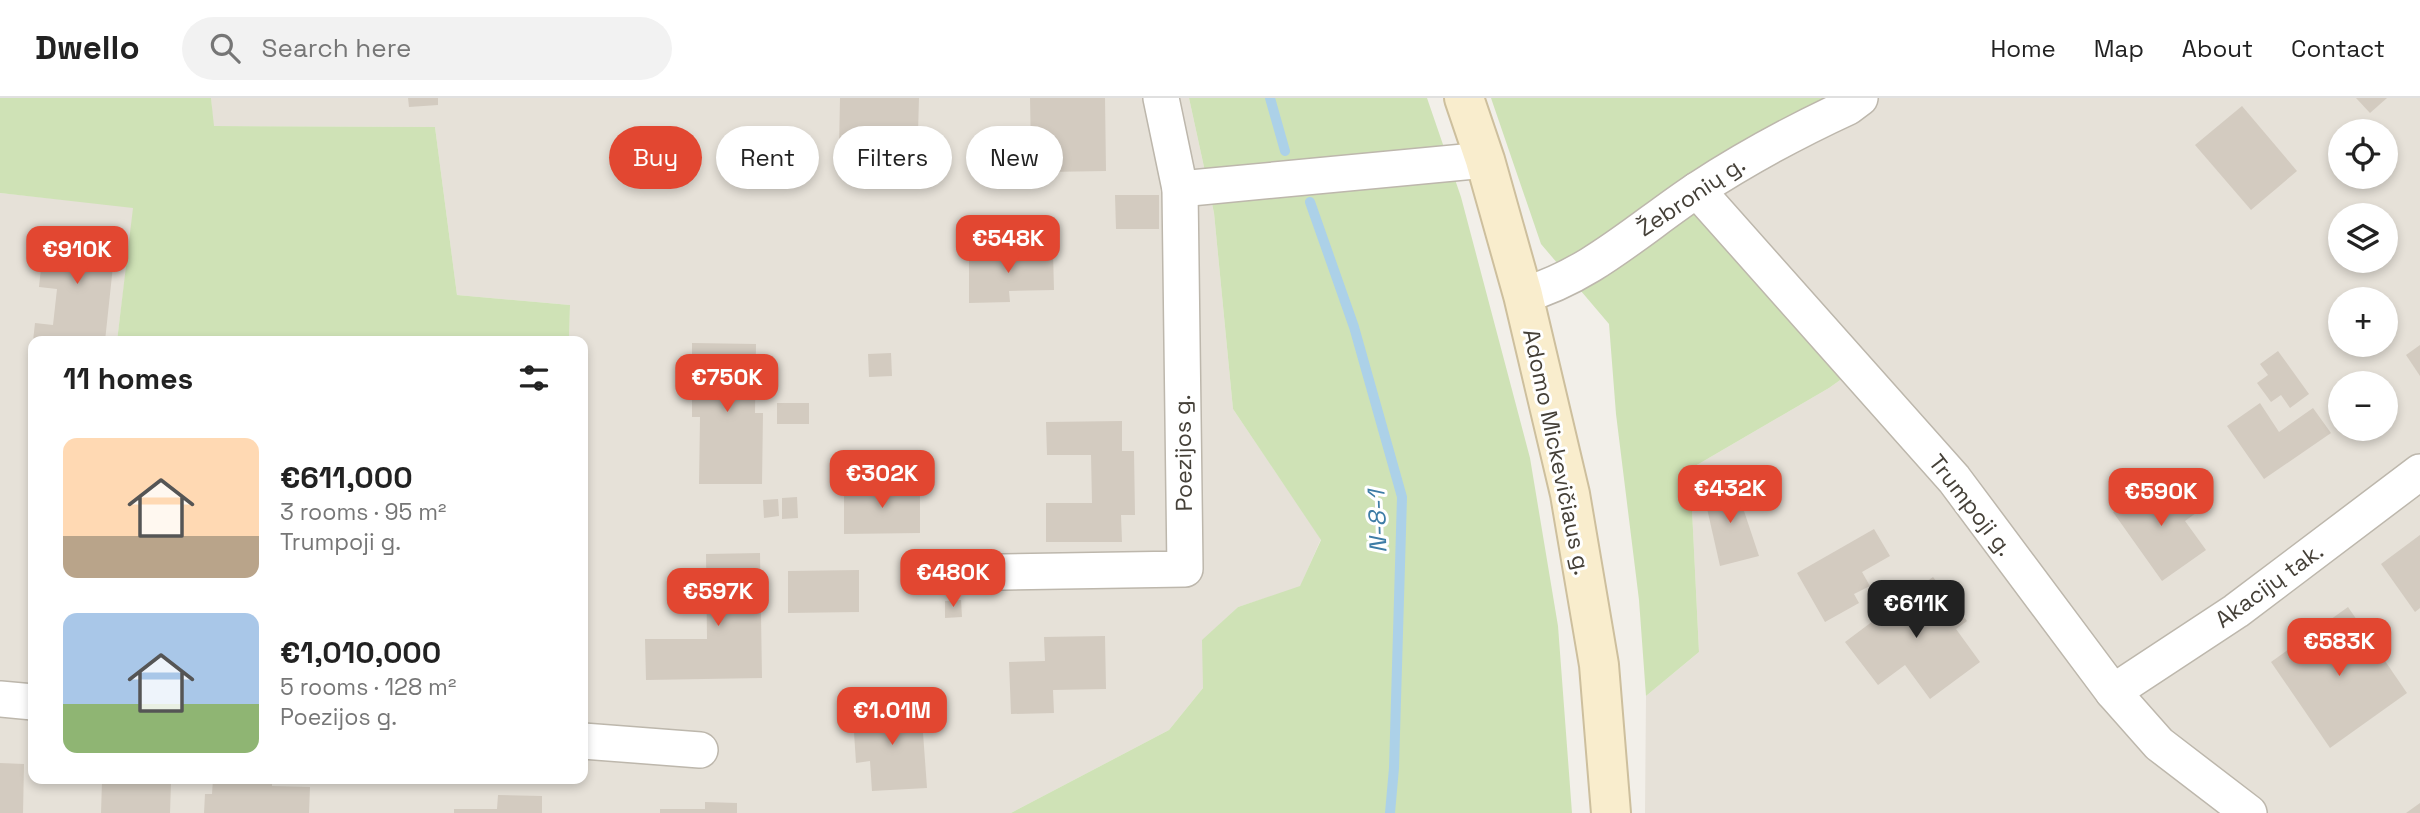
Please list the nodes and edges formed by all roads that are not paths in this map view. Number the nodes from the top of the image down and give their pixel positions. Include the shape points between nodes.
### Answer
1 (1161, 98) edge
2 (1464, 98) edge
3 (1860, 98) edge
4 (1485, 160) junction
5 (1180, 190) junction
6 (1697, 190) junction
7 (1523, 295) junction
8 (2420, 472) edge
9 (945, 573) dead end
10 (2113, 692) junction
11 (0, 699) edge
12 (28, 702) edge
13 (588, 741) edge
14 (700, 750) dead end
15 (1611, 813) edge
16 (2249, 813) edge

1 - 5 street, Poezijos g.
2 - 4 main road, Adomo Mickevičiaus g.
3 - 6 street, Žebronių g.
4 - 5 street
4 - 7 main road, Adomo Mickevičiaus g.
5 - 9 street, Poezijos g. via 1185,569
6 - 7 street, Žebronių g. via 1580,272
6 - 10 street, Trumpoji g. via 1954,479
7 - 15 main road, Adomo Mickevičiaus g. via 1573,507 1598,665
8 - 10 street, Akacijų tak. via 2236,611
10 - 16 street, Trumpoji g. via 2159,744
11 - 12 street
13 - 14 street

